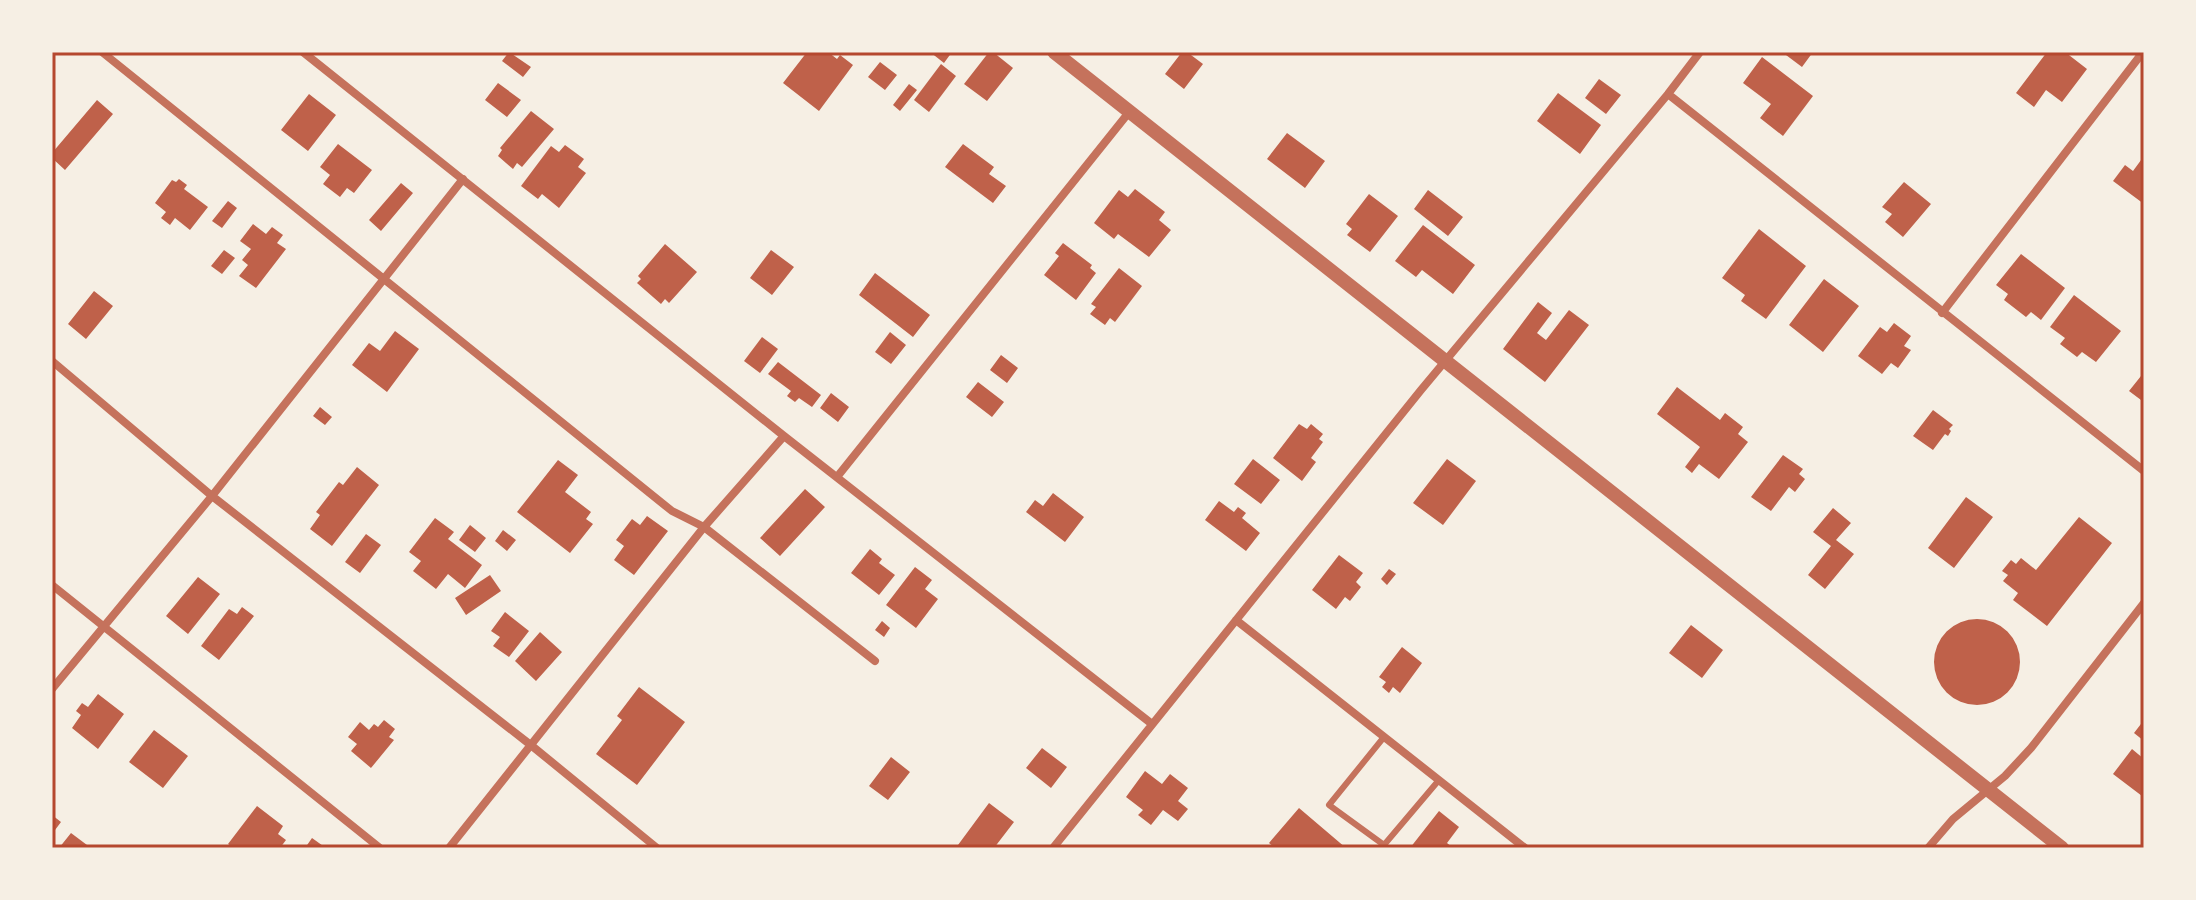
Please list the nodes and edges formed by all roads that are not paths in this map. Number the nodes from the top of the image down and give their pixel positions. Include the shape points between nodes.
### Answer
1 (102, 52) edge
2 (303, 52) edge
3 (1054, 52) edge
4 (1700, 52) edge
5 (2143, 52) edge
6 (1668, 94) junction
7 (1130, 111) junction
8 (463, 179) junction
9 (385, 280) junction
10 (1942, 313) junction
11 (52, 361) edge
12 (1445, 361) junction
13 (784, 436) junction
14 (2144, 471) edge
15 (837, 477) junction
16 (212, 496) junction
17 (704, 527) junction
18 (52, 585) edge
19 (2144, 603) edge
20 (1236, 620) junction
21 (104, 627) junction
22 (875, 661) dead end
23 (52, 689) edge
24 (1152, 724) junction
25 (1384, 737) junction
26 (532, 746) junction
27 (1439, 780) junction
28 (1988, 789) junction
29 (380, 848) edge
30 (449, 848) edge
31 (657, 848) edge
32 (1053, 848) edge
33 (1525, 848) edge
34 (1928, 848) edge
35 (2062, 848) edge

1 - 9 street
2 - 8 street
3 - 7 street
4 - 6 street
5 - 10 street
6 - 10 street
6 - 12 street
7 - 12 street
7 - 15 street
8 - 9 street
8 - 13 street
9 - 16 street
9 - 17 street via 672,511
10 - 14 street
11 - 16 street
12 - 20 street
12 - 28 street
13 - 15 street
13 - 17 street
15 - 24 street
16 - 21 street
16 - 26 street
17 - 22 street
17 - 26 street
18 - 21 street
19 - 28 street via 2031,748
20 - 24 street
20 - 25 street
21 - 23 street
21 - 29 street
24 - 32 street
25 - 27 street
25 - 27 lane via 1329,805 1384,845
26 - 30 street
26 - 31 street
27 - 33 street
28 - 34 street
28 - 35 street

